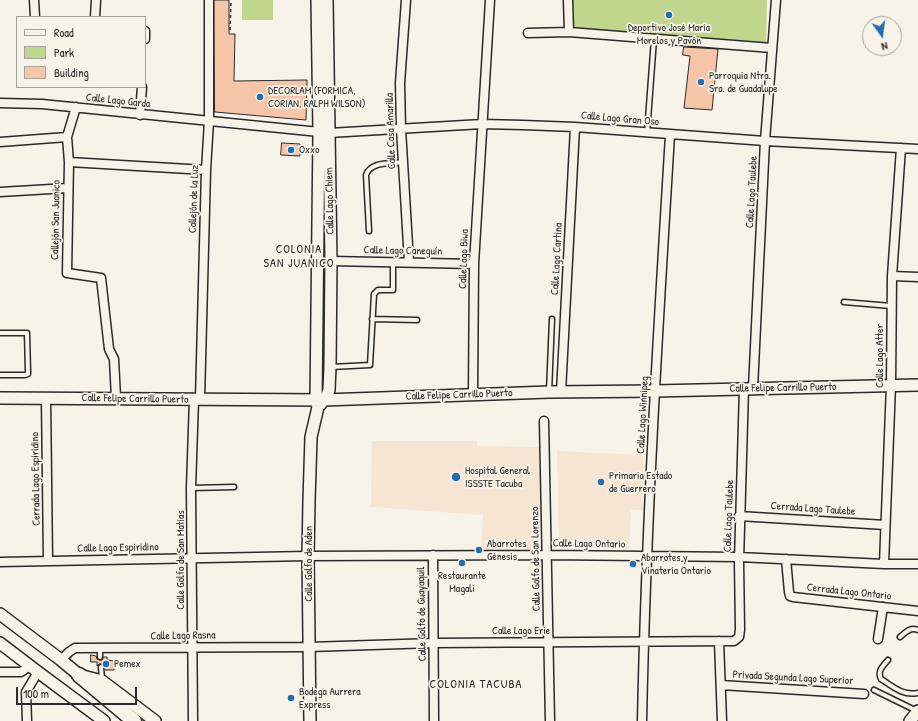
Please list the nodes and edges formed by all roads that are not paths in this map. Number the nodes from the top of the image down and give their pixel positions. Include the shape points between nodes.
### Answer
1 (34, 0) edge
2 (96, 0) edge
3 (209, 0) edge
4 (317, 0) edge
5 (327, 0) edge
6 (406, 0) edge
7 (490, 0) edge
8 (568, 0) edge
9 (776, 0) edge
10 (35, 16) edge
11 (95, 16) edge
12 (570, 32) junction
13 (528, 33) dead end
14 (654, 39) junction
15 (772, 48) junction
16 (142, 88) edge
17 (0, 103) edge
18 (76, 108) junction
19 (140, 115) junction
20 (209, 121) junction
21 (482, 124) junction
22 (576, 127) junction
23 (401, 129) junction
24 (324, 132) junction
25 (647, 133) junction
26 (670, 135) junction
27 (67, 137) junction
28 (765, 141) junction
29 (0, 142) edge
30 (900, 148) junction
31 (918, 149) edge
32 (69, 162) junction
33 (403, 162) junction
34 (206, 170) junction
35 (68, 188) junction
36 (0, 192) edge
37 (369, 231) dead end
38 (332, 261) junction
39 (393, 261) junction
40 (409, 262) junction
41 (474, 264) junction
42 (892, 276) junction
43 (918, 277) edge
44 (844, 302) dead end
45 (891, 306) junction
46 (372, 319) junction
47 (552, 319) dead end
48 (417, 320) dead end
49 (0, 333) edge
50 (330, 367) junction
51 (0, 375) edge
52 (918, 385) edge
53 (891, 386) junction
54 (748, 388) junction
55 (655, 391) junction
56 (555, 392) junction
57 (473, 394) junction
58 (0, 398) edge
59 (46, 398) junction
60 (116, 398) junction
61 (197, 399) junction
62 (319, 402) junction
63 (544, 421) dead end
64 (234, 487) dead end
65 (191, 488) junction
66 (740, 516) junction
67 (885, 525) junction
68 (433, 555) junction
69 (548, 555) junction
70 (308, 556) junction
71 (647, 556) junction
72 (739, 557) junction
73 (192, 558) junction
74 (786, 559) junction
75 (48, 561) junction
76 (0, 562) edge
77 (884, 564) junction
78 (918, 564) edge
79 (883, 607) junction
80 (918, 611) edge
81 (0, 614) edge
82 (918, 630) edge
83 (900, 637) dead end
84 (878, 639) dead end
85 (643, 641) junction
86 (718, 641) junction
87 (734, 641) joint
88 (549, 642) junction
89 (0, 643) edge
90 (434, 643) junction
91 (309, 646) junction
92 (192, 647) junction
93 (100, 648) junction
94 (100, 657) dead end
95 (62, 660) junction
96 (888, 660) dead end
97 (101, 667) dead end
98 (34, 669) junction
99 (0, 672) edge
100 (79, 675) junction
101 (102, 681) junction
102 (720, 685) junction
103 (874, 690) dead end
104 (918, 693) edge
105 (864, 694) dead end
106 (918, 711) edge
107 (99, 720) edge
108 (27, 721) edge
109 (134, 721) edge
110 (155, 721) edge
111 (193, 721) edge
112 (310, 721) edge
113 (434, 721) edge
114 (550, 721) edge
115 (642, 721) edge
116 (722, 721) edge
117 (910, 721) edge

1 - 10 street
2 - 11 street
3 - 20 street, Callejón de la Luz
4 - 24 street, Calle Lago Chiem
5 - 24 street, Calle Lago Chiem
6 - 23 street, Calle Casa Amarilla via 400,83
7 - 21 street, Calle Lago Biwa
8 - 12 street
9 - 15 street, Calle Lago Taulebe
12 - 13 street
12 - 14 street
14 - 15 street
14 - 25 lane
15 - 28 street, Calle Lago Taulebe
16 - 19 street
17 - 18 street, Calle Lago Garda
18 - 19 street, Calle Lago Garda
18 - 27 street, Callejón San Juanico
19 - 20 street, Calle Lago Garda
20 - 24 street, Calle Lago Garda
20 - 34 street, Callejón de la Luz
21 - 22 street, Calle Lago Gran Oso
21 - 23 street, Calle Lago Gran Oso
21 - 41 street, Calle Lago Biwa
22 - 25 street, Calle Lago Gran Oso
22 - 56 street, Calle Lago Cartina
23 - 24 street, Calle Lago Gran Oso
23 - 33 street, Calle Casa Amarilla
24 - 38 street, Calle Lago Chiem
24 - 62 street, Calle Lago Chiem
25 - 26 street, Calle Lago Gran Oso
26 - 28 street, Calle Lago Gran Oso
26 - 55 street, Calle Lago Winnipeg
27 - 29 street
27 - 32 street, Callejón San Juanico
28 - 30 street, Calle Lago Gran Oso
28 - 54 street, Calle Lago Taulebe
30 - 31 street, Calle Lago Gran Oso
30 - 42 street, Calle Lago Atter
32 - 34 street
32 - 35 street, Callejón San Juanico
33 - 37 lane via 374,166 366,175
33 - 40 street, Calle Casa Amarilla
34 - 61 street, Callejón de la Luz
35 - 36 street
35 - 60 street, Callejón San Juanico via 66,273 101,278 109,350 114,359
38 - 39 street, Calle Lago Caneguín
38 - 50 street, Calle Lago Chiem
39 - 40 street, Calle Lago Caneguín
39 - 46 lane via 393,290 375,291
40 - 41 street, Calle Lago Caneguín
41 - 57 street, Calle Lago Biwa
42 - 43 street
42 - 45 street, Calle Lago Atter
44 - 45 lane
45 - 53 street, Calle Lago Atter
46 - 48 lane
46 - 50 lane via 370,365
47 - 56 lane
49 - 51 lane via 27,333 28,372 26,375
50 - 62 street, Calle Lago Chiem via 329,390
52 - 53 street, Calle Felipe Carrillo Puerto
53 - 54 street, Calle Felipe Carrillo Puerto
53 - 67 street, Calle Lago Atter
54 - 55 street, Calle Felipe Carrillo Puerto
54 - 66 street, Calle Lago Taulebe
55 - 56 street, Calle Felipe Carrillo Puerto
55 - 71 street, Calle Lago Winnipeg
56 - 57 street, Calle Felipe Carrillo Puerto
57 - 62 street, Calle Felipe Carrillo Puerto
58 - 59 street, Calle Felipe Carrillo Puerto
59 - 60 street, Calle Felipe Carrillo Puerto
59 - 75 street, Cerrada Lago Espiridino
60 - 61 street, Calle Felipe Carrillo Puerto
61 - 62 street, Calle Felipe Carrillo Puerto
61 - 65 street, Calle Golfo de San Matías
62 - 70 street, Calle Golfo de Aden via 312,437
63 - 69 street, Calle Golfo de San Lorenzo
64 - 65 lane
65 - 73 street, Calle Golfo de San Matías
66 - 67 street, Cerrada Lago Taulebe
66 - 72 street, Calle Lago Taulebe
67 - 77 street, Calle Lago Atter
68 - 69 street, Calle Lago Ontario
68 - 70 street, Calle Lago Ontario
68 - 90 street, Calle Golfo de Guayaquil
69 - 71 street, Calle Lago Ontario
69 - 88 street, Calle Golfo de San Lorenzo
70 - 73 street, Calle Lago Espiridino
70 - 91 street, Calle Golfo de Aden
71 - 72 street, Calle Lago Ontario
71 - 85 street, Calle Lago Winnipeg
72 - 74 street, Calle Lago Ontario
72 - 87 street, Calle Lago Taulebe via 740,630 739,637
73 - 75 street, Calle Lago Espiridino
73 - 92 street, Calle Golfo de San Matías
74 - 77 street, Calle Lago Ontario
74 - 79 street, Cerrada Lago Ontario via 790,596
75 - 76 street, Calle Lago Espiridino
77 - 78 street, Calle Lago Ontario
79 - 80 street, Cerrada Lago Ontario
79 - 84 street
81 - 95 street
82 - 83 lane via 908,630
85 - 86 street, Calle Lago Erie
85 - 88 street, Calle Lago Erie
85 - 115 street, Calle Lago Winnipeg
86 - 87 street, Calle Lago Erie
86 - 102 street
88 - 90 street, Calle Lago Erie
88 - 114 street, Calle Golfo de San Lorenzo
89 - 98 street
90 - 91 street, Calle Lago Erie
90 - 113 street, Calle Golfo de Guayaquil
91 - 92 street, Calle Lago Rasna
91 - 112 street, Calle Golfo de Aden
92 - 93 street, Calle Lago Rasna
92 - 111 street, Calle Golfo de San Matías
93 - 94 lane
93 - 95 street, Calle Lago Rasna via 75,648
95 - 100 street
96 - 104 lane via 880,670 881,679 901,692
97 - 101 lane
98 - 99 street
98 - 107 street
98 - 108 street via 26,692
100 - 101 street
100 - 109 highway
101 - 110 street
102 - 105 street, Privada Segunda Lago Superior
102 - 116 street
103 - 106 lane
106 - 117 street

